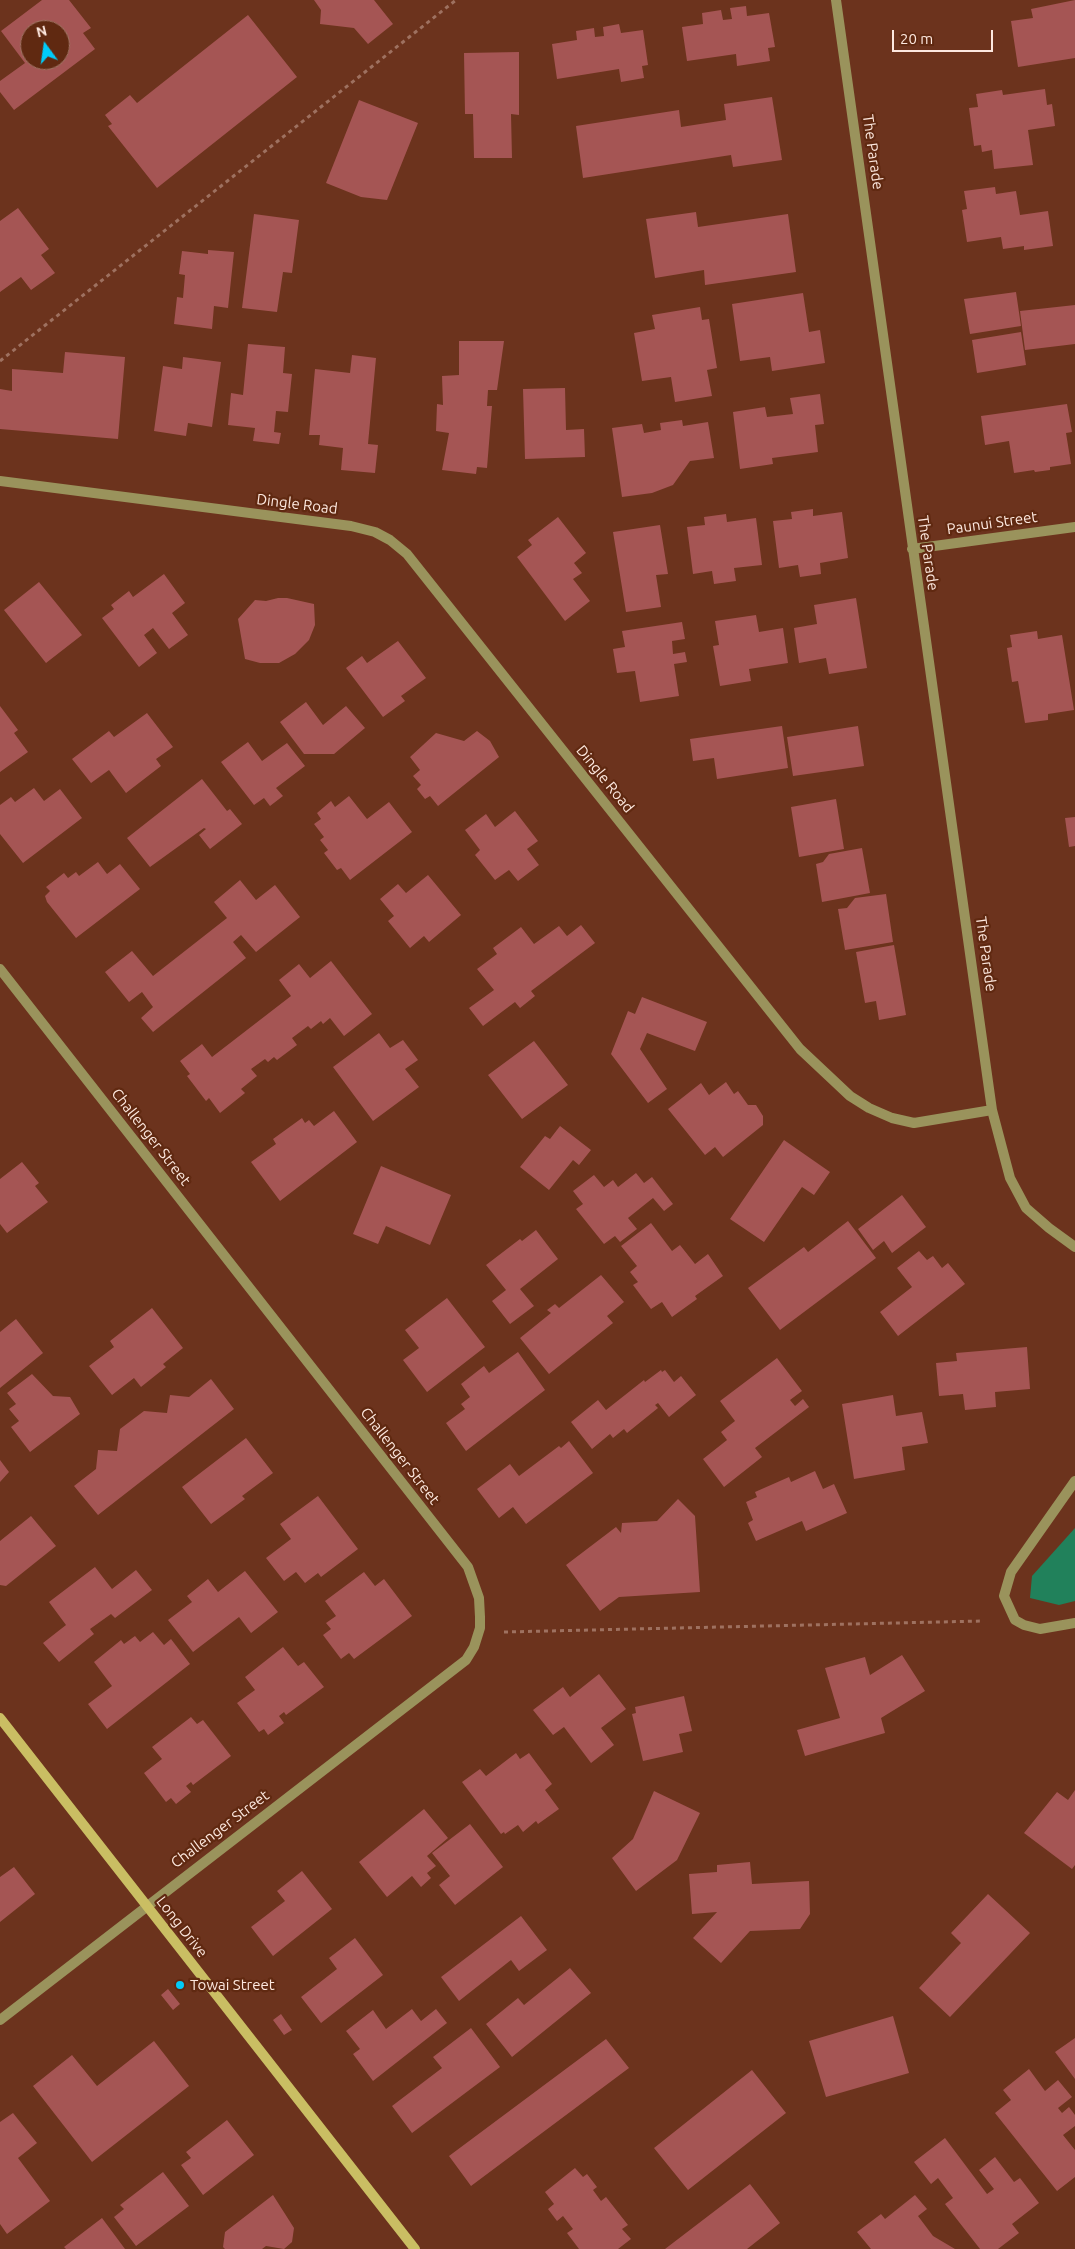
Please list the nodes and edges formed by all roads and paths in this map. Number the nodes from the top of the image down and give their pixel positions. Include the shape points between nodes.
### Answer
1 (456, 0) edge
2 (836, 0) edge
3 (0, 361) edge
4 (0, 481) edge
5 (1075, 526) edge
6 (912, 549) junction
7 (0, 969) edge
8 (992, 1110) junction
9 (1075, 1247) edge
10 (1075, 1481) edge
11 (982, 1621) dead end
12 (1075, 1623) edge
13 (504, 1632) dead end
14 (0, 1718) edge
15 (146, 1905) junction
16 (0, 2020) edge
17 (415, 2249) edge

1 - 3 path
2 - 6 street, The Parade
4 - 8 street, Dingle Road via 351,526 390,540 407,554 800,1049 830,1079 869,1108 914,1123
5 - 6 street, Paunui Street
6 - 8 street, The Parade
7 - 15 street, Challenger Street via 468,1567 479,1598 480,1628 466,1660
8 - 9 street via 1010,1178 1026,1208
10 - 12 street via 1011,1572 1004,1596 1015,1620 1024,1625 1040,1629
11 - 13 path
14 - 15 street, Long Drive
15 - 16 street
15 - 17 street, Long Drive

